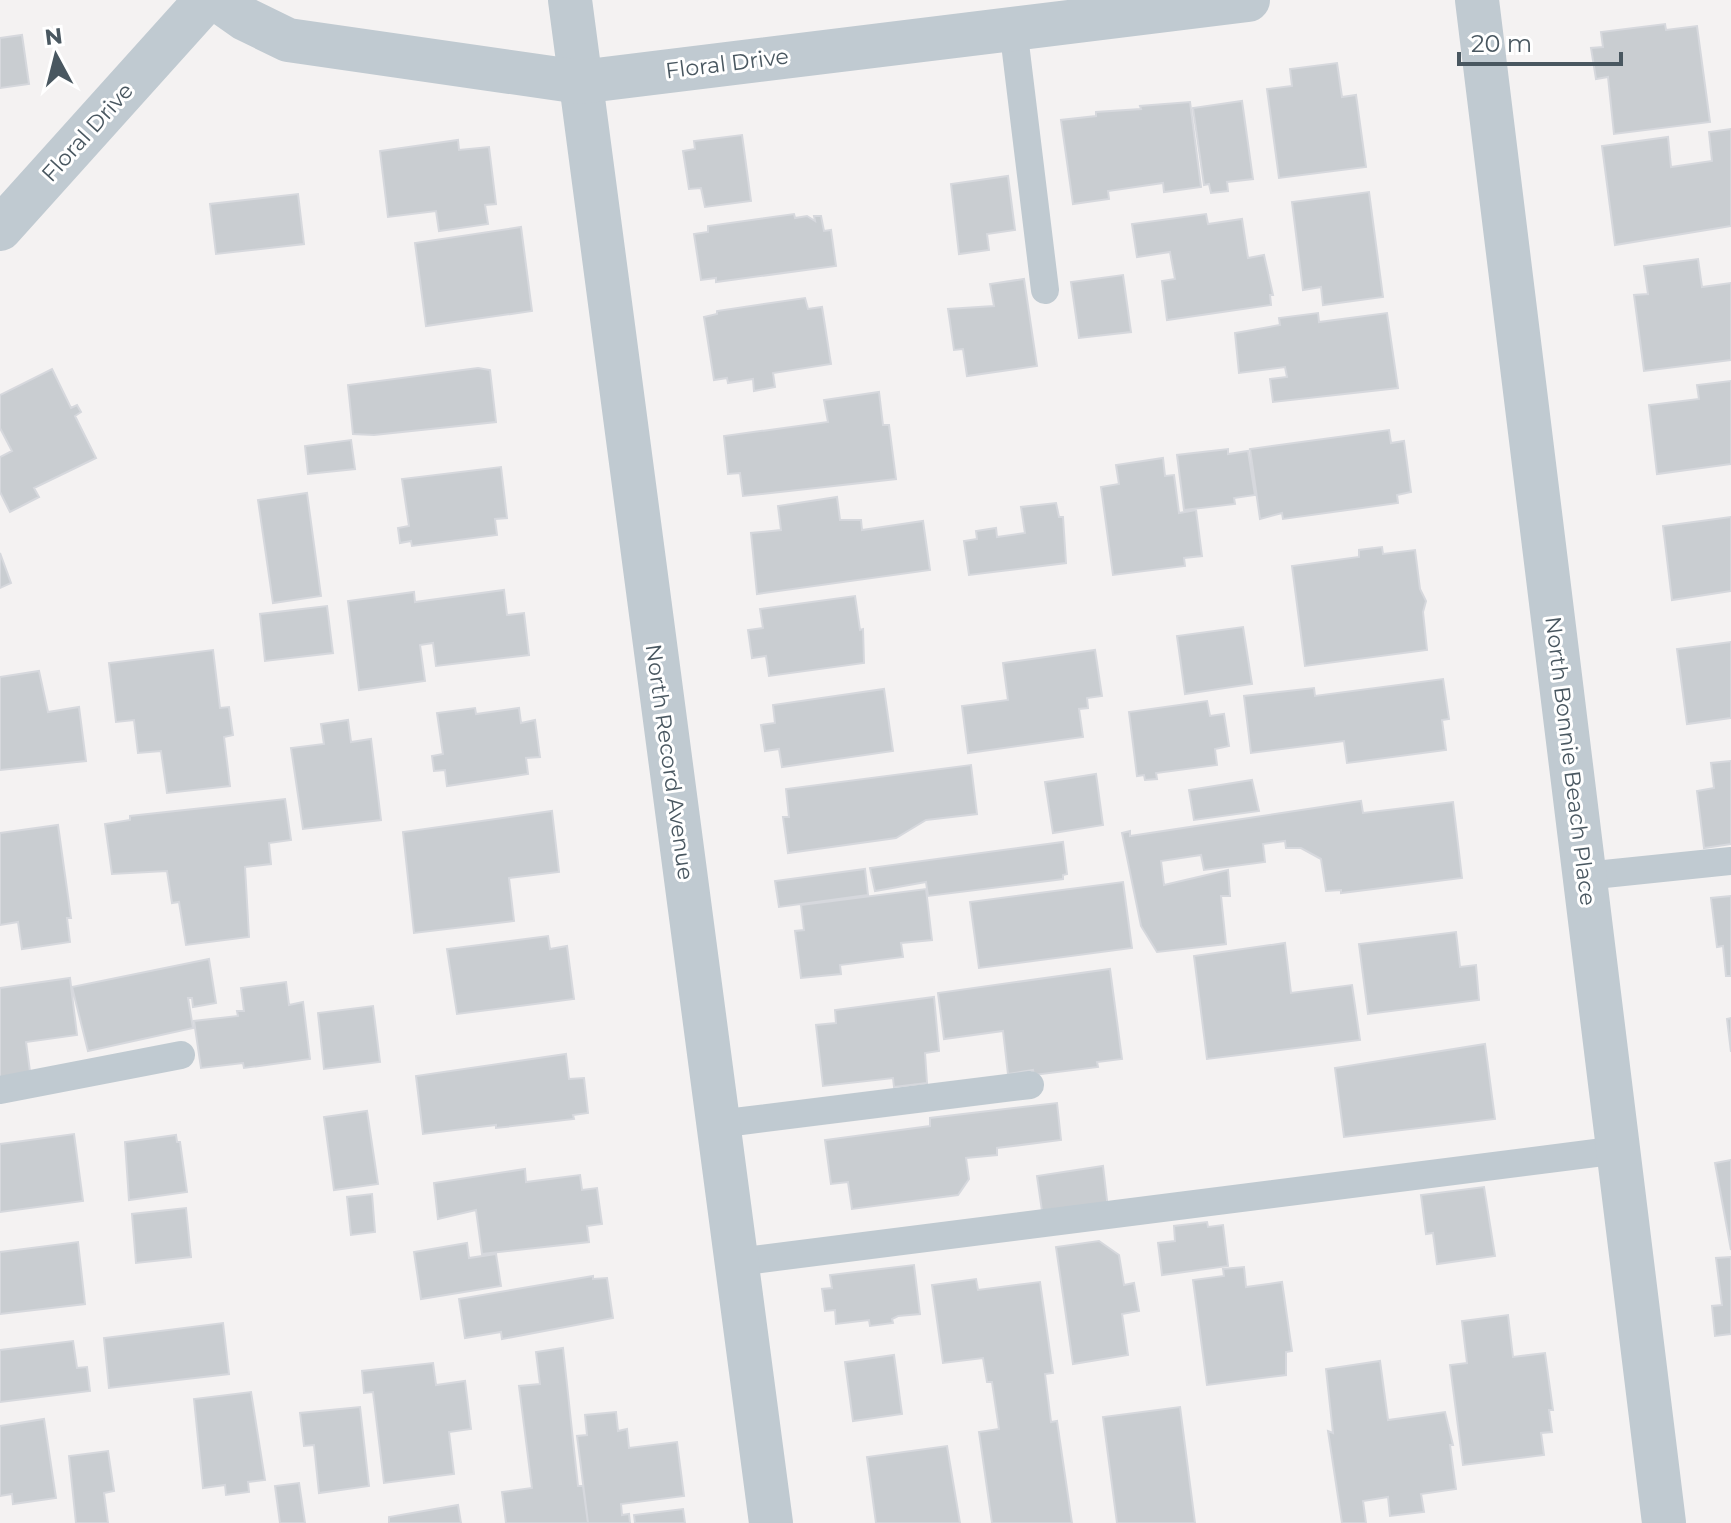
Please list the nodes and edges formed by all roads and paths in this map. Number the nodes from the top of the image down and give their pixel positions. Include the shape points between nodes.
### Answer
1 (206, 0) edge
2 (218, 0) edge
3 (570, 0) edge
4 (1248, 0) edge
5 (1477, 0) edge
6 (1023, 17) edge
7 (580, 82) junction
8 (0, 229) edge
9 (1045, 290) dead end
10 (1731, 861) edge
11 (1585, 876) junction
12 (181, 1055) dead end
13 (1030, 1085) dead end
14 (0, 1090) edge
15 (718, 1124) junction
16 (1619, 1150) junction
17 (737, 1262) junction
18 (771, 1523) edge
19 (1664, 1523) edge

1 - 8 street, Floral Drive
2 - 7 street, Floral Drive via 288,40
3 - 7 street, North Record Avenue
4 - 6 street, Floral Drive
5 - 11 street, North Bonnie Beach Place
6 - 7 street, Floral Drive
6 - 9 lane
7 - 15 street, North Record Avenue
10 - 11 lane
11 - 16 street, North Bonnie Beach Place
12 - 14 lane
13 - 15 lane
15 - 17 street, North Record Avenue
16 - 17 lane
16 - 19 street, North Bonnie Beach Place
17 - 18 street, North Record Avenue

